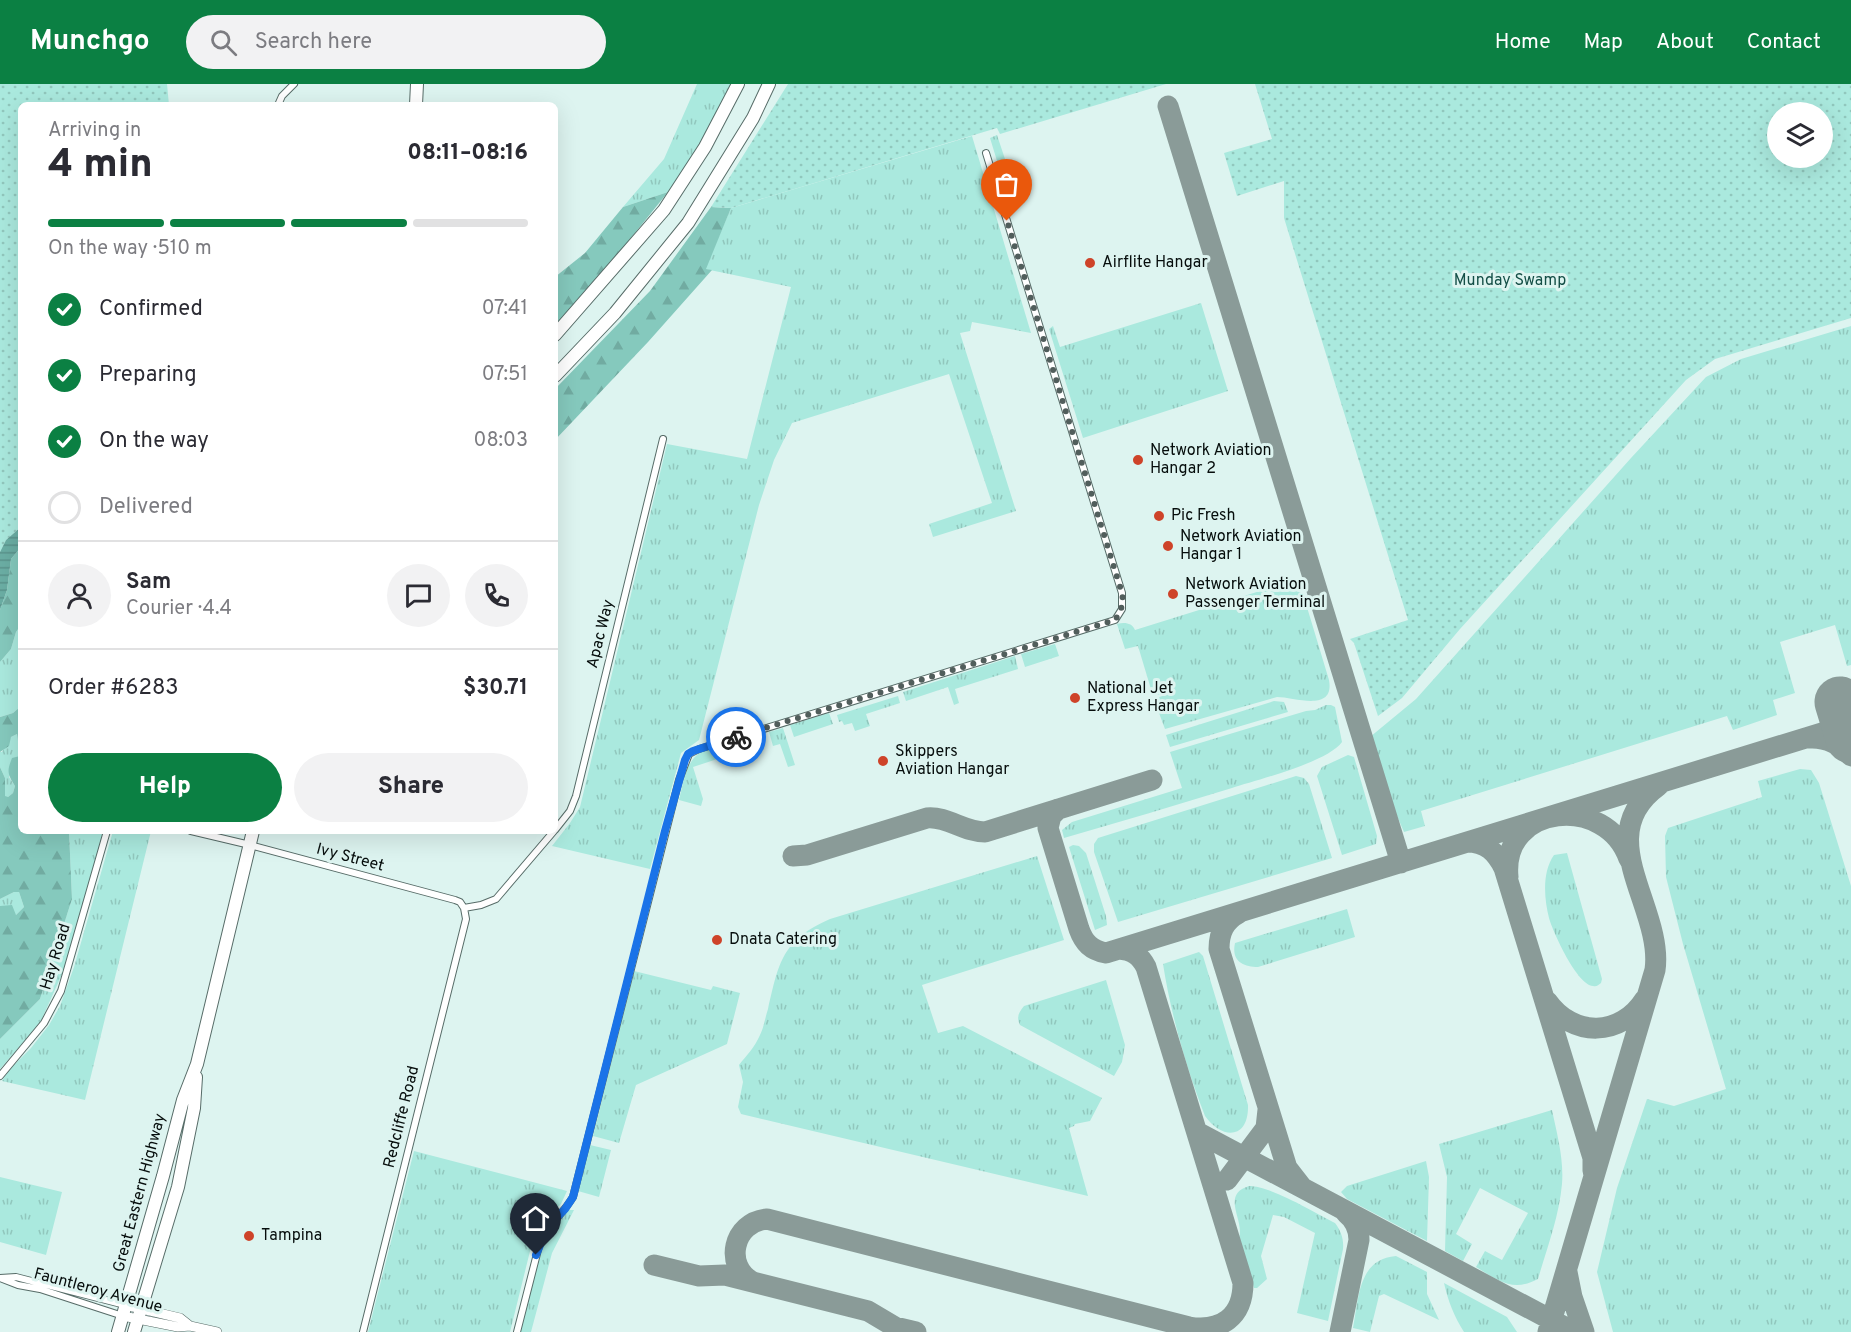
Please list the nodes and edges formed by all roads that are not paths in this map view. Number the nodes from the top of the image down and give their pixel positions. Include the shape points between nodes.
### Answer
1 (294, 84) edge
2 (417, 84) edge
3 (738, 84) edge
4 (769, 84) edge
5 (279, 102) edge
6 (416, 102) edge
7 (986, 153) dead end
8 (558, 332) edge
9 (558, 373) edge
10 (663, 440) dead end
11 (558, 825) edge
12 (106, 834) edge
13 (204, 834) edge
14 (253, 834) edge
15 (551, 834) edge
16 (250, 845) junction
17 (464, 908) junction
18 (197, 1064) junction
19 (0, 1076) edge
20 (0, 1278) edge
21 (124, 1310) junction
22 (140, 1313) junction
23 (118, 1332) edge
24 (134, 1332) edge
25 (217, 1332) edge
26 (363, 1332) edge
27 (517, 1332) edge

1 - 5 street
2 - 6 highway
3 - 8 highway via 705,147 664,210
4 - 9 highway via 753,118 688,223 615,313
7 - 27 street via 1122,593 1122,609 1115,620 688,754 573,1197 540,1242
10 - 11 street, Apac Way via 576,796
12 - 19 street, Hay Road via 61,991 34,1037
13 - 16 street, Ivy Street
14 - 16 highway, Great Eastern Highway
15 - 17 street, Apac Way via 496,899
16 - 17 street, Ivy Street via 455,900
16 - 18 highway, Great Eastern Highway
17 - 26 street, Redcliffe Road via 466,918
18 - 21 highway, Great Eastern Highway via 183,1100
18 - 22 highway, Great Eastern Highway via 194,1108 178,1187
20 - 21 street, Fauntleroy Avenue
20 - 21 street, Fauntleroy Avenue via 16,1277
21 - 22 main road, Fauntleroy Avenue
21 - 23 highway, Great Eastern Highway
22 - 24 highway, Great Eastern Highway
22 - 25 main road, Fauntleroy Avenue via 180,1318 190,1326

